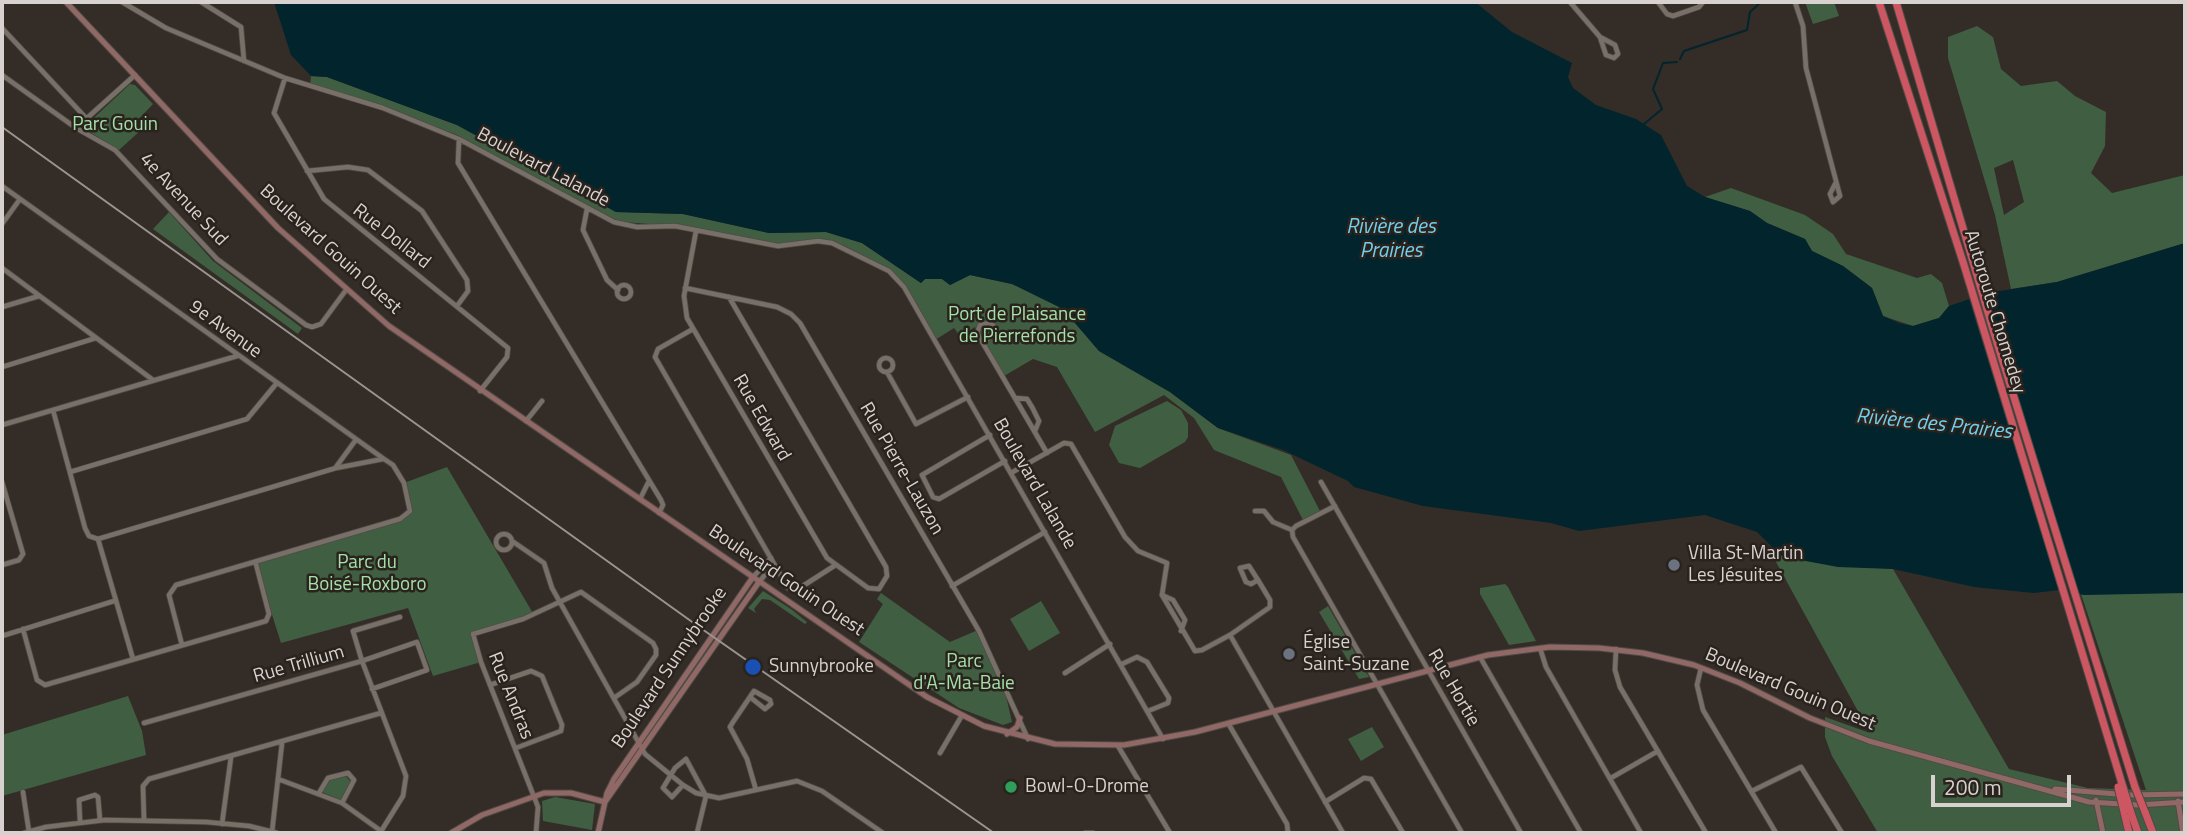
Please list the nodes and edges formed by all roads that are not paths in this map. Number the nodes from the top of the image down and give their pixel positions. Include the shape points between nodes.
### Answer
1 (66, 2) edge
2 (122, 2) edge
3 (201, 2) edge
4 (1570, 2) edge
5 (1658, 2) edge
6 (1703, 2) edge
7 (1795, 2) edge
8 (1879, 2) edge
9 (1896, 2) edge
10 (2, 28) edge
11 (1600, 37) junction
12 (244, 61) junction
13 (2, 75) edge
14 (135, 75) junction
15 (285, 78) junction
16 (86, 118) junction
17 (76, 128) junction
18 (459, 139) junction
19 (307, 171) junction
20 (1835, 184) dead end
21 (2, 186) edge
22 (20, 199) junction
23 (587, 209) junction
24 (2, 224) edge
25 (696, 231) junction
26 (2, 268) edge
27 (685, 288) junction
28 (346, 290) junction
29 (618, 290) dead end
30 (39, 296) junction
31 (729, 297) junction
32 (457, 306) junction
33 (2, 307) edge
34 (693, 329) junction
35 (96, 338) junction
36 (984, 341) junction
37 (238, 356) junction
38 (2, 367) edge
39 (887, 372) dead end
40 (154, 381) junction
41 (276, 383) junction
42 (480, 391) junction
43 (968, 397) junction
44 (1016, 398) junction
45 (541, 401) dead end
46 (53, 410) junction
47 (526, 422) junction
48 (2, 425) edge
49 (1035, 430) junction
50 (990, 435) junction
51 (355, 441) junction
52 (1047, 453) junction
53 (384, 458) junction
54 (1005, 461) junction
55 (336, 468) junction
56 (71, 472) junction
57 (1011, 473) junction
58 (645, 475) junction
59 (2, 482) edge
60 (1321, 482) dead end
61 (3, 492) edge
62 (639, 500) junction
63 (1335, 506) junction
64 (1255, 511) dead end
65 (659, 513) junction
66 (1292, 530) junction
67 (1045, 532) junction
68 (98, 539) junction
69 (512, 541) dead end
70 (773, 561) junction
71 (256, 564) junction
72 (2, 565) edge
73 (834, 566) junction
74 (756, 579) junction
75 (1258, 580) junction
76 (952, 586) junction
77 (1162, 596) junction
78 (114, 601) junction
79 (559, 601) junction
80 (400, 617) dead end
81 (23, 629) junction
82 (1181, 631) junction
83 (1230, 635) junction
84 (2, 636) edge
85 (1110, 644) junction
86 (182, 645) junction
87 (1540, 648) junction
88 (1616, 649) junction
89 (1480, 657) junction
90 (133, 659) junction
91 (362, 661) junction
92 (1122, 664) junction
93 (1701, 668) junction
94 (1427, 670) junction
95 (1065, 673) dead end
96 (1377, 683) junction
97 (490, 685) junction
98 (372, 689) junction
99 (750, 697) junction
100 (614, 698) junction
101 (1272, 710) junction
102 (1148, 711) junction
103 (381, 713) junction
104 (961, 717) junction
105 (1020, 718) junction
106 (144, 723) dead end
107 (1228, 723) junction
108 (1007, 734) junction
109 (1163, 739) junction
110 (1028, 740) junction
111 (282, 743) junction
112 (639, 743) junction
113 (1118, 746) junction
114 (516, 748) junction
115 (643, 751) junction
116 (1658, 751) junction
117 (940, 753) dead end
118 (231, 757) junction
119 (670, 774) junction
120 (1611, 778) junction
121 (278, 779) junction
122 (683, 785) junction
123 (2049, 789) junction
124 (756, 790) junction
125 (1752, 791) junction
126 (23, 792) dead end
127 (319, 793) junction
128 (2097, 794) junction
129 (2185, 794) edge
130 (2177, 795) junction
131 (534, 796) junction
132 (706, 796) junction
133 (605, 802) junction
134 (1325, 802) junction
135 (342, 803) junction
136 (2096, 803) junction
137 (2182, 803) edge
138 (2127, 812) junction
139 (100, 820) junction
140 (144, 820) junction
141 (80, 821) junction
142 (222, 824) junction
143 (274, 832) edge
144 (380, 832) edge
145 (28, 833) edge
146 (451, 833) edge
147 (536, 833) edge
148 (598, 833) edge
149 (697, 833) edge
150 (883, 833) edge
151 (1085, 833) edge
152 (1093, 833) edge
153 (1170, 833) edge
154 (1288, 833) edge
155 (1343, 833) edge
156 (1403, 833) edge
157 (1461, 833) edge
158 (1521, 833) edge
159 (1581, 833) edge
160 (1641, 833) edge
161 (1706, 833) edge
162 (1776, 833) edge
163 (1842, 833) edge
164 (2103, 833) edge
165 (2129, 833) edge
166 (2138, 833) edge
167 (2151, 833) edge
168 (2183, 833) edge

1 - 14 main road, Boulevard Gouin Ouest
2 - 12 street, Boulevard Lalande via 159,24
3 - 12 street via 241,27
4 - 11 street
5 - 6 street via 1673,16
7 - 20 street
8 - 138 highway, Autoroute Chomedey, bridge via 2113,751
9 - 167 highway, Autoroute Chomedey, bridge via 2078,608
10 - 16 street
11 - 11 street via 1606,55 1614,58 1618,49
12 - 15 street, Boulevard Lalande
13 - 17 street, 4e Avenue Sud
14 - 16 street
14 - 28 main road, Boulevard Gouin Ouest via 261,211
15 - 18 street, Boulevard Lalande via 383,108
15 - 19 street, Rue Dollard via 274,113
16 - 17 street
17 - 28 street, 4e Avenue Sud via 119,153 217,258 306,325 320,325
18 - 23 street, Boulevard Lalande
18 - 58 street via 458,163
19 - 32 street, Rue Dollard via 337,212
19 - 32 street via 368,170 422,211 467,280 468,291
21 - 22 street, 9e Avenue
22 - 24 street
22 - 37 street, 9e Avenue
23 - 25 street, Boulevard Lalande via 630,226 669,225
23 - 29 street via 583,230 607,280
25 - 27 street, Rue Edward
25 - 43 street, Boulevard Lalande via 778,246 818,240 879,265 903,285
26 - 30 street
27 - 31 street, Rue Pierre-Lauzon
27 - 34 street, Rue Edward via 684,307
28 - 42 main road, Boulevard Gouin Ouest
30 - 33 street
30 - 35 street
31 - 73 street, Rue Edward via 886,567 886,579 876,590
31 - 76 street, Rue Pierre-Lauzon via 782,309 800,323
32 - 42 street, Rue Dollard via 509,349
34 - 70 street via 658,349 655,357
34 - 73 street, Rue Edward
35 - 38 street
35 - 40 street
36 - 36 street via 995,332 989,323 977,329
36 - 44 street
37 - 40 street
37 - 41 street, 9e Avenue
39 - 43 street via 916,424
40 - 46 street
41 - 51 street, 9e Avenue
41 - 56 street via 247,419
42 - 47 main road, Boulevard Gouin Ouest
43 - 50 street, Boulevard Lalande
44 - 49 street
44 - 49 street via 1027,399 1032,407 1039,421
45 - 47 street
46 - 48 street
46 - 56 street
47 - 62 main road, Boulevard Gouin Ouest
49 - 52 street
50 - 54 street, Boulevard Lalande
50 - 54 street via 922,475 933,498 939,499
51 - 53 street, 9e Avenue
51 - 55 street
52 - 57 street
52 - 77 street via 1071,444 1125,537 1138,551 1167,563
53 - 55 street
53 - 71 street, 9e Avenue via 404,483 410,511 400,519
54 - 57 street, Boulevard Lalande
55 - 68 street
56 - 68 street via 85,528 89,536
57 - 67 street, Boulevard Lalande
58 - 62 street via 649,485
58 - 65 street via 662,502
59 - 61 street
60 - 63 street, Rue Hortie
61 - 72 street via 22,556
62 - 65 main road, Boulevard Gouin Ouest
63 - 66 street
63 - 94 street, Rue Hortie
64 - 66 street via 1264,511 1273,522
65 - 74 main road, Boulevard Gouin Ouest
66 - 96 street
67 - 76 street
67 - 85 street, Boulevard Lalande
68 - 78 street
69 - 79 street via 544,563
70 - 73 street via 793,592
70 - 74 street, Boulevard Sunnybrooke
71 - 86 street via 171,589
71 - 86 street via 269,614 266,621
74 - 104 main road, Boulevard Gouin Ouest
74 - 112 main road, Boulevard Sunnybrooke
74 - 115 main road, Boulevard Sunnybrooke
75 - 75 street via 1249,566 1240,568 1246,582
75 - 83 street via 1270,607
76 - 105 street, Rue Pierre-Lauzon
77 - 82 street
77 - 82 street via 1173,600 1185,620
78 - 81 street
78 - 90 street
79 - 97 street, Rue Andras via 523,619 472,634
79 - 100 street
79 - 100 street, Rue Andras via 581,592 653,643 656,655 637,682
80 - 91 street via 353,631
81 - 84 street
81 - 90 street via 40,685
82 - 83 street via 1199,652
83 - 101 street
85 - 92 street, Boulevard Lalande
85 - 95 street
86 - 90 street
87 - 88 main road, Boulevard Gouin Ouest
87 - 89 main road, Boulevard Gouin Ouest
87 - 120 street via 1546,667
88 - 93 main road, Boulevard Gouin Ouest
88 - 116 street via 1618,683
89 - 94 main road, Boulevard Gouin Ouest
89 - 159 street
91 - 98 street, Rue Trillium
91 - 98 street via 417,642 427,670
91 - 106 street, Rue Trillium
92 - 102 street, Boulevard Lalande
92 - 102 street via 1137,657 1147,662 1169,698 1168,703
93 - 123 main road, Boulevard Gouin Ouest via 1869,741
93 - 125 street via 1697,685 1700,703
94 - 96 main road, Boulevard Gouin Ouest
94 - 158 street, Rue Hortie
96 - 101 main road, Boulevard Gouin Ouest
96 - 157 street
97 - 114 street, Rue Andras
97 - 114 street via 531,671 542,676 561,732
98 - 103 street, Rue Trillium
99 - 99 street via 756,690 771,704 765,709
99 - 124 street via 730,727 747,759
100 - 112 street
101 - 107 main road, Boulevard Gouin Ouest
101 - 134 street
102 - 109 street, Boulevard Lalande
103 - 111 street
103 - 144 street, Rue Trillium via 406,776 403,796
104 - 108 main road, Boulevard Gouin Ouest
104 - 117 street
105 - 108 main road
105 - 110 street, Rue Pierre-Lauzon
107 - 109 main road, Boulevard Gouin Ouest
107 - 154 street
108 - 110 main road, Boulevard Gouin Ouest
109 - 113 main road, Boulevard Gouin Ouest
110 - 113 main road, Boulevard Gouin Ouest via 1078,747
111 - 118 street
111 - 121 street
112 - 115 street
112 - 133 main road, Boulevard Sunnybrooke
113 - 153 street
114 - 131 street, Rue Andras
115 - 119 street
115 - 133 main road, Boulevard Sunnybrooke
116 - 120 street
116 - 161 street
118 - 140 street via 145,781
118 - 142 street
119 - 122 street
119 - 122 street via 663,784 669,796 677,795
119 - 132 street via 683,759 689,760
120 - 160 street
121 - 127 street
121 - 143 street
122 - 132 street
123 - 128 main road, Boulevard Gouin Ouest
123 - 136 main road, Boulevard Gouin Ouest
124 - 132 street via 729,798
124 - 150 street via 789,781 805,784
125 - 162 street
125 - 163 street via 1801,767
126 - 145 street
127 - 135 street
127 - 135 street via 328,778 348,773 354,780
128 - 130 main road, Boulevard Gouin Ouest
128 - 136 main road
129 - 130 main road, Boulevard Gouin Ouest
130 - 137 main road
131 - 133 main road via 562,792
131 - 146 main road via 482,815
131 - 147 street, Rue Andras via 540,812
132 - 149 street
133 - 148 main road, Boulevard Sunnybrooke
134 - 155 street
134 - 156 street via 1364,778 1371,779
135 - 144 street
136 - 137 main road, Boulevard Gouin Ouest
136 - 164 main road
137 - 168 main road
138 - 165 highway
138 - 166 highway, Autoroute Chomedey
139 - 140 street
139 - 141 street
139 - 141 street via 95,795 79,800
140 - 142 street
141 - 145 street
142 - 143 street
151 - 152 street

